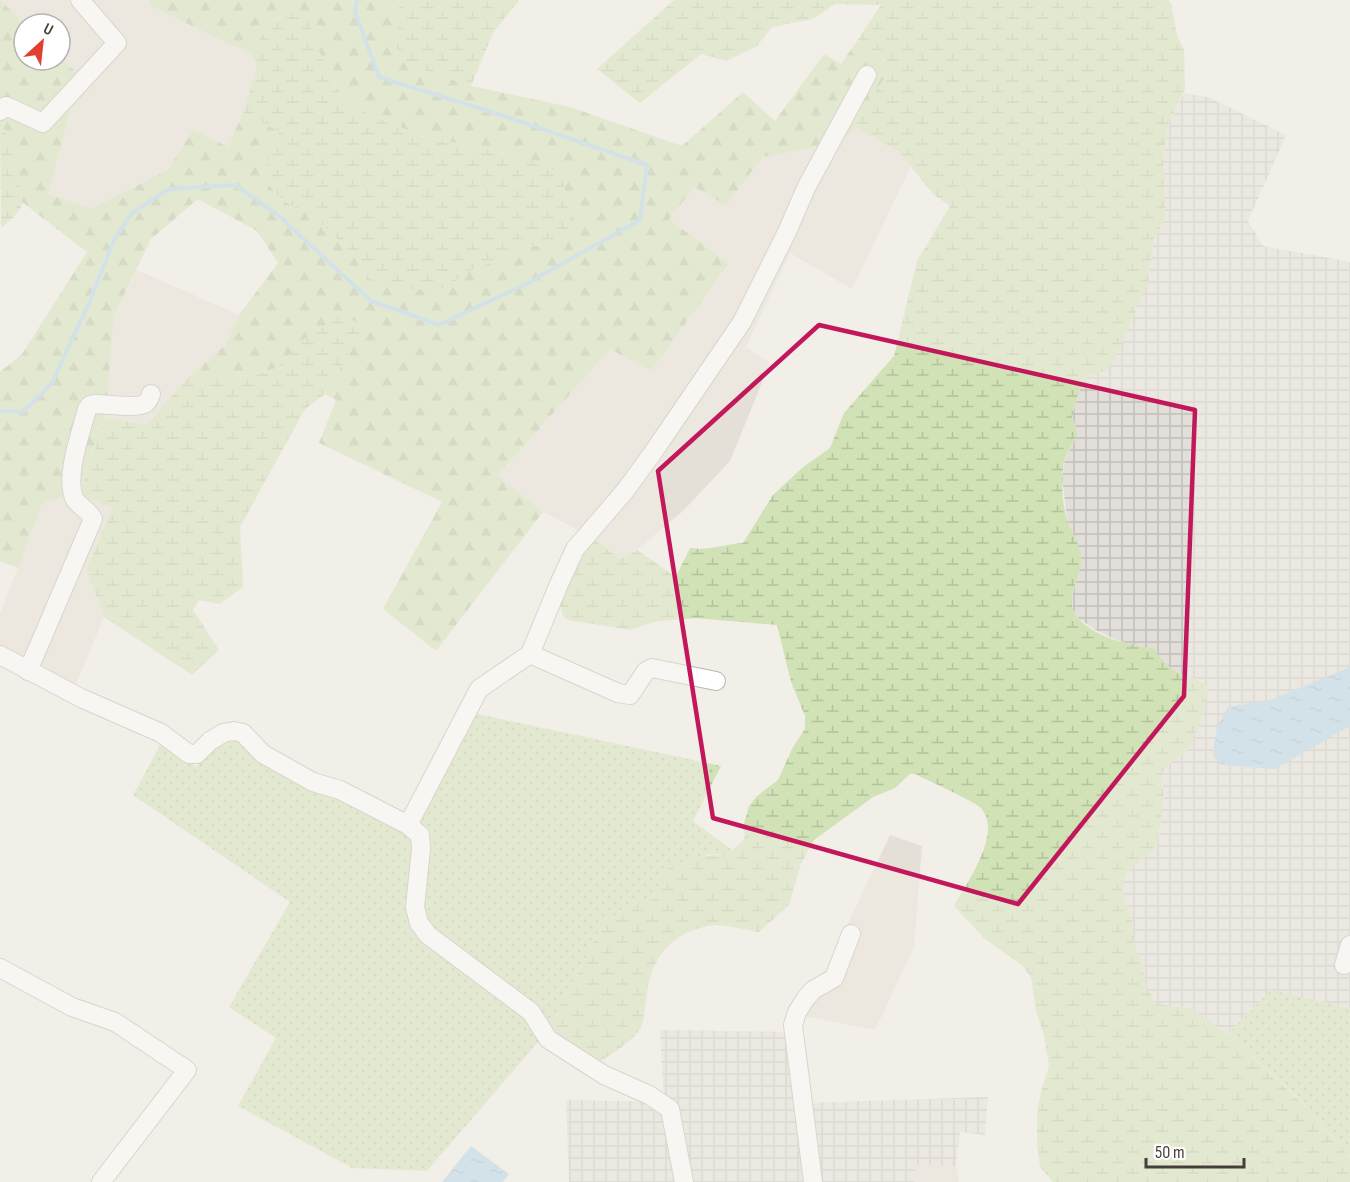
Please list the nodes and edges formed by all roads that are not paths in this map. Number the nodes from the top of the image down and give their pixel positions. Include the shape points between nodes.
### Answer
1 (80, 0) edge
2 (867, 75) dead end
3 (0, 111) edge
4 (151, 394) dead end
5 (530, 654) junction
6 (0, 656) edge
7 (28, 671) junction
8 (716, 681) dead end
9 (408, 825) junction
10 (850, 934) dead end
11 (1350, 945) edge
12 (1344, 965) dead end
13 (0, 968) edge
14 (101, 1182) edge
15 (684, 1182) edge
16 (813, 1182) edge

1 - 3 street via 117,43 43,123 6,106
2 - 5 street via 806,188 742,322 654,451 575,549
4 - 7 street via 142,404 95,404 87,409 71,477 75,500 93,519
5 - 8 street via 618,693 630,694 652,668
5 - 9 street via 479,689
6 - 7 street
7 - 9 street via 161,733 189,754 198,754 223,733 243,733 263,754 283,766
9 - 15 street via 420,836 415,908 428,935 531,1012 548,1039 604,1075 670,1109
10 - 16 street via 834,978 806,998 793,1025
11 - 12 street
13 - 14 street via 72,1007 115,1022 188,1070

